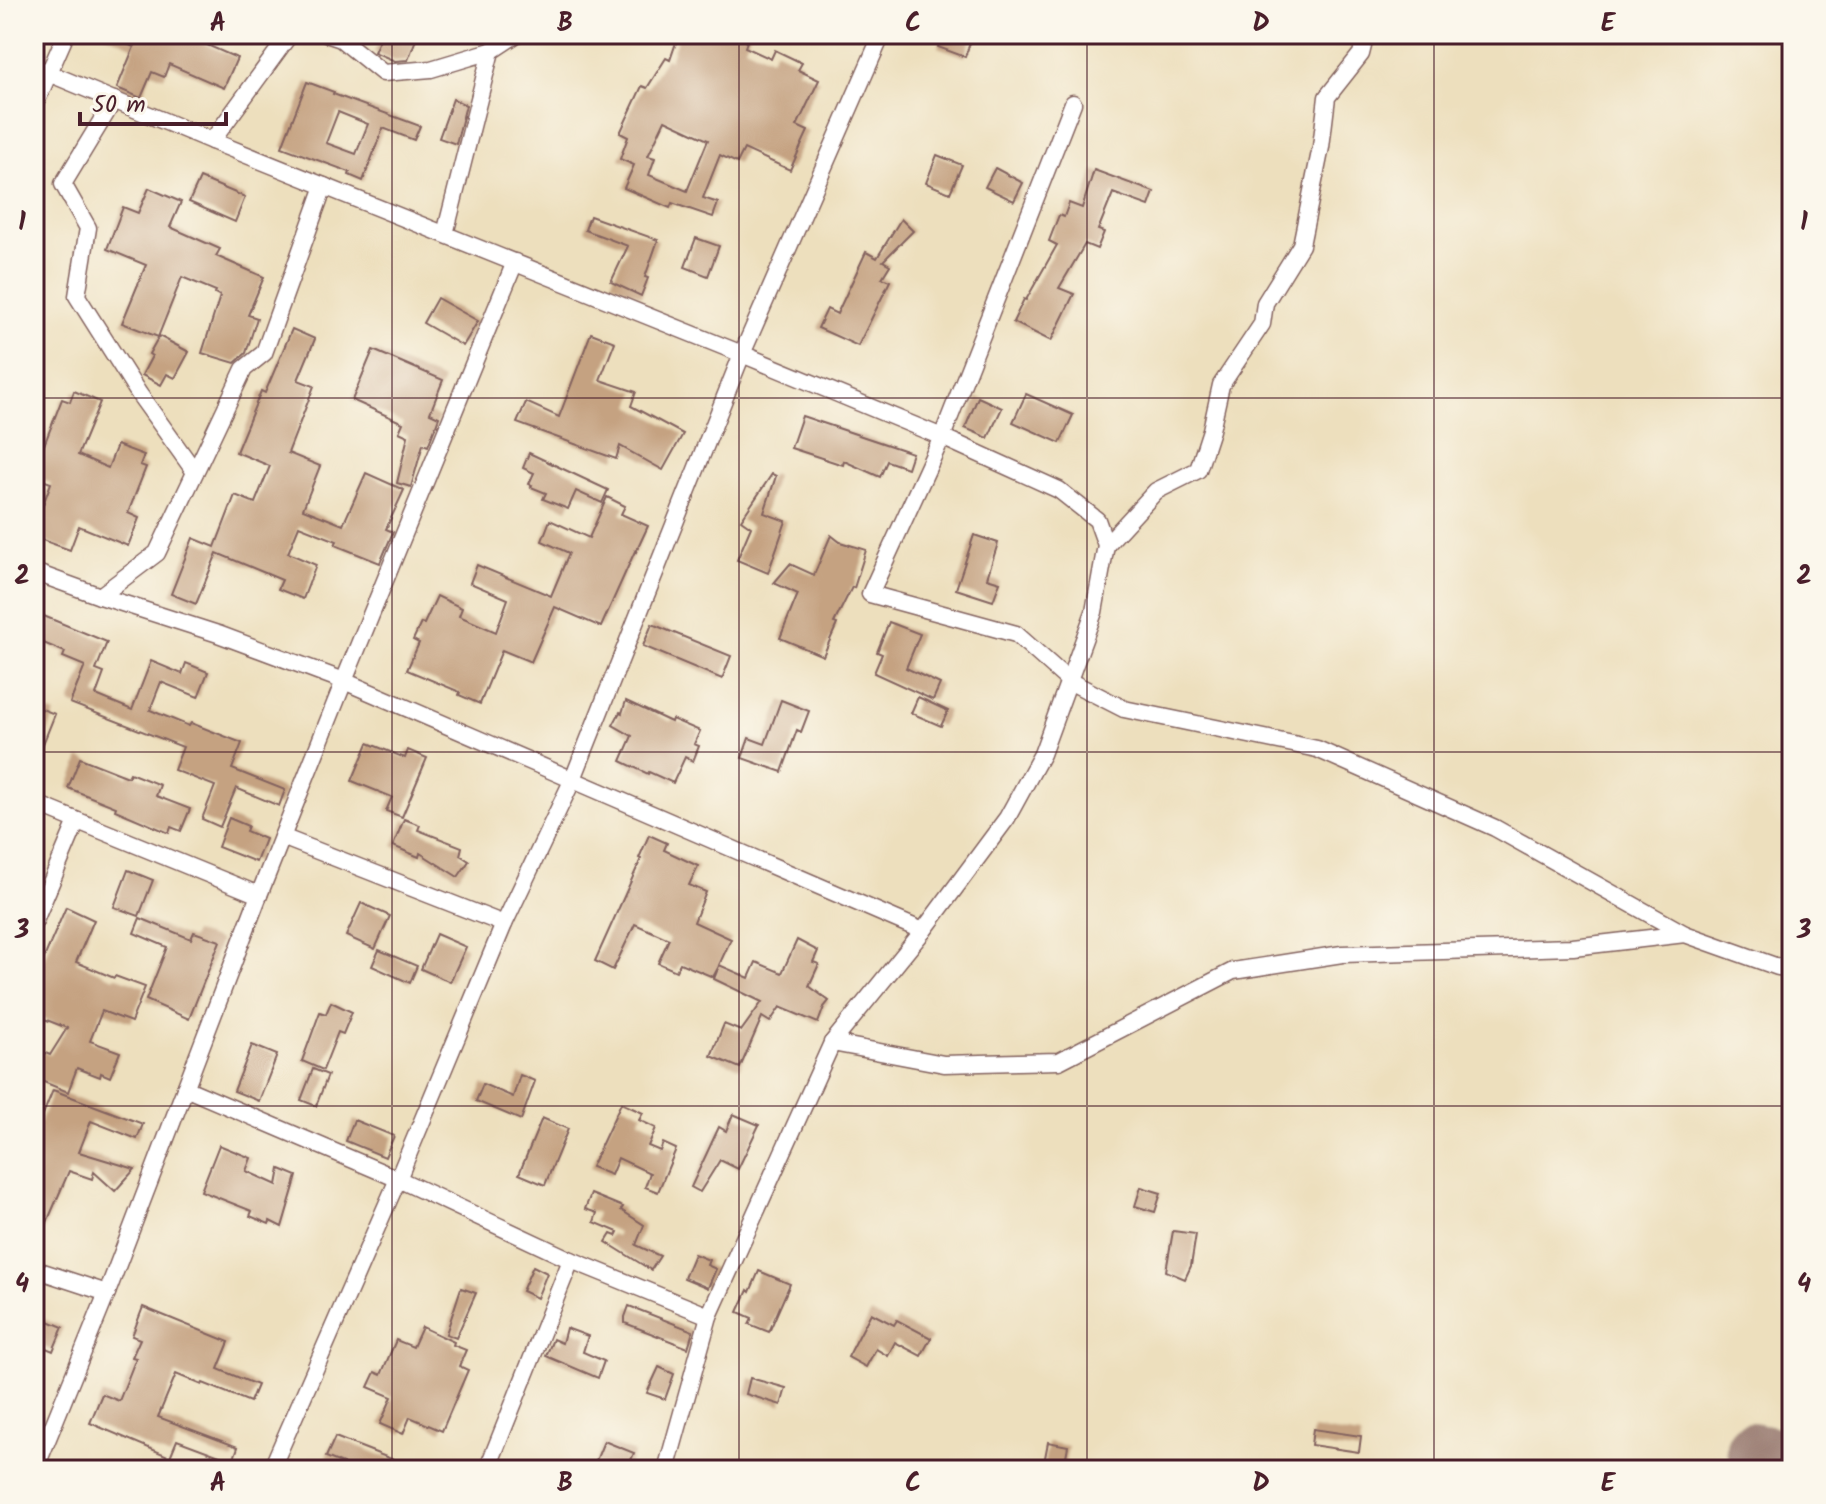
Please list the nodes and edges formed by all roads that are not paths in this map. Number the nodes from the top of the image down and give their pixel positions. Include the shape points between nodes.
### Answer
1 (66, 34) edge
2 (290, 34) edge
3 (326, 34) edge
4 (517, 34) edge
5 (882, 34) edge
6 (1366, 34) edge
7 (491, 51) junction
8 (42, 70) edge
9 (114, 100) junction
10 (1073, 103) dead end
11 (34, 107) edge
12 (212, 141) junction
13 (324, 186) junction
14 (445, 234) junction
15 (515, 262) junction
16 (742, 354) junction
17 (942, 437) junction
18 (195, 472) junction
19 (1106, 545) junction
20 (34, 572) edge
21 (100, 596) junction
22 (344, 681) junction
23 (1069, 681) junction
24 (573, 779) junction
25 (34, 803) edge
26 (77, 821) junction
27 (282, 837) junction
28 (259, 895) junction
29 (34, 923) edge
30 (504, 924) junction
31 (923, 931) junction
32 (1685, 934) junction
33 (1792, 968) edge
34 (832, 1043) junction
35 (185, 1088) junction
36 (398, 1179) junction
37 (571, 1260) junction
38 (34, 1269) edge
39 (107, 1293) junction
40 (709, 1316) junction
41 (35, 1470) edge
42 (271, 1470) edge
43 (487, 1470) edge
44 (666, 1470) edge

1 - 8 street
2 - 12 street
3 - 7 street via 341,39 383,73 431,69
4 - 7 street
5 - 16 street
6 - 19 street via 1361,54 1327,97 1301,245 1265,303 1262,324 1221,385 1198,470 1156,491
7 - 14 street
8 - 9 street
8 - 11 street
9 - 12 street
9 - 18 street via 63,184 88,228 77,296
10 - 17 street
12 - 13 street
13 - 14 street
13 - 18 street via 264,353 244,369
14 - 15 street
15 - 16 street
15 - 22 street
16 - 17 street
16 - 24 street
17 - 19 street via 1066,495 1097,520
17 - 23 street via 870,594 1016,634
18 - 21 street via 157,553
19 - 23 street via 1094,612
20 - 21 street
21 - 22 street
22 - 24 street
22 - 27 street
23 - 31 street via 1042,754 1007,818
23 - 32 street via 1124,709 1317,749 1495,828
24 - 30 street
24 - 31 street
25 - 26 street
26 - 28 street
26 - 29 street
27 - 28 street
27 - 30 street
28 - 35 street
30 - 36 street
31 - 34 street
32 - 33 street
32 - 34 street via 1573,947 1342,954 1233,971 1059,1061 944,1064
34 - 40 street
35 - 36 street
35 - 39 street
36 - 37 street
36 - 42 street
37 - 40 street
37 - 43 street
38 - 39 street
39 - 41 street
40 - 44 street

